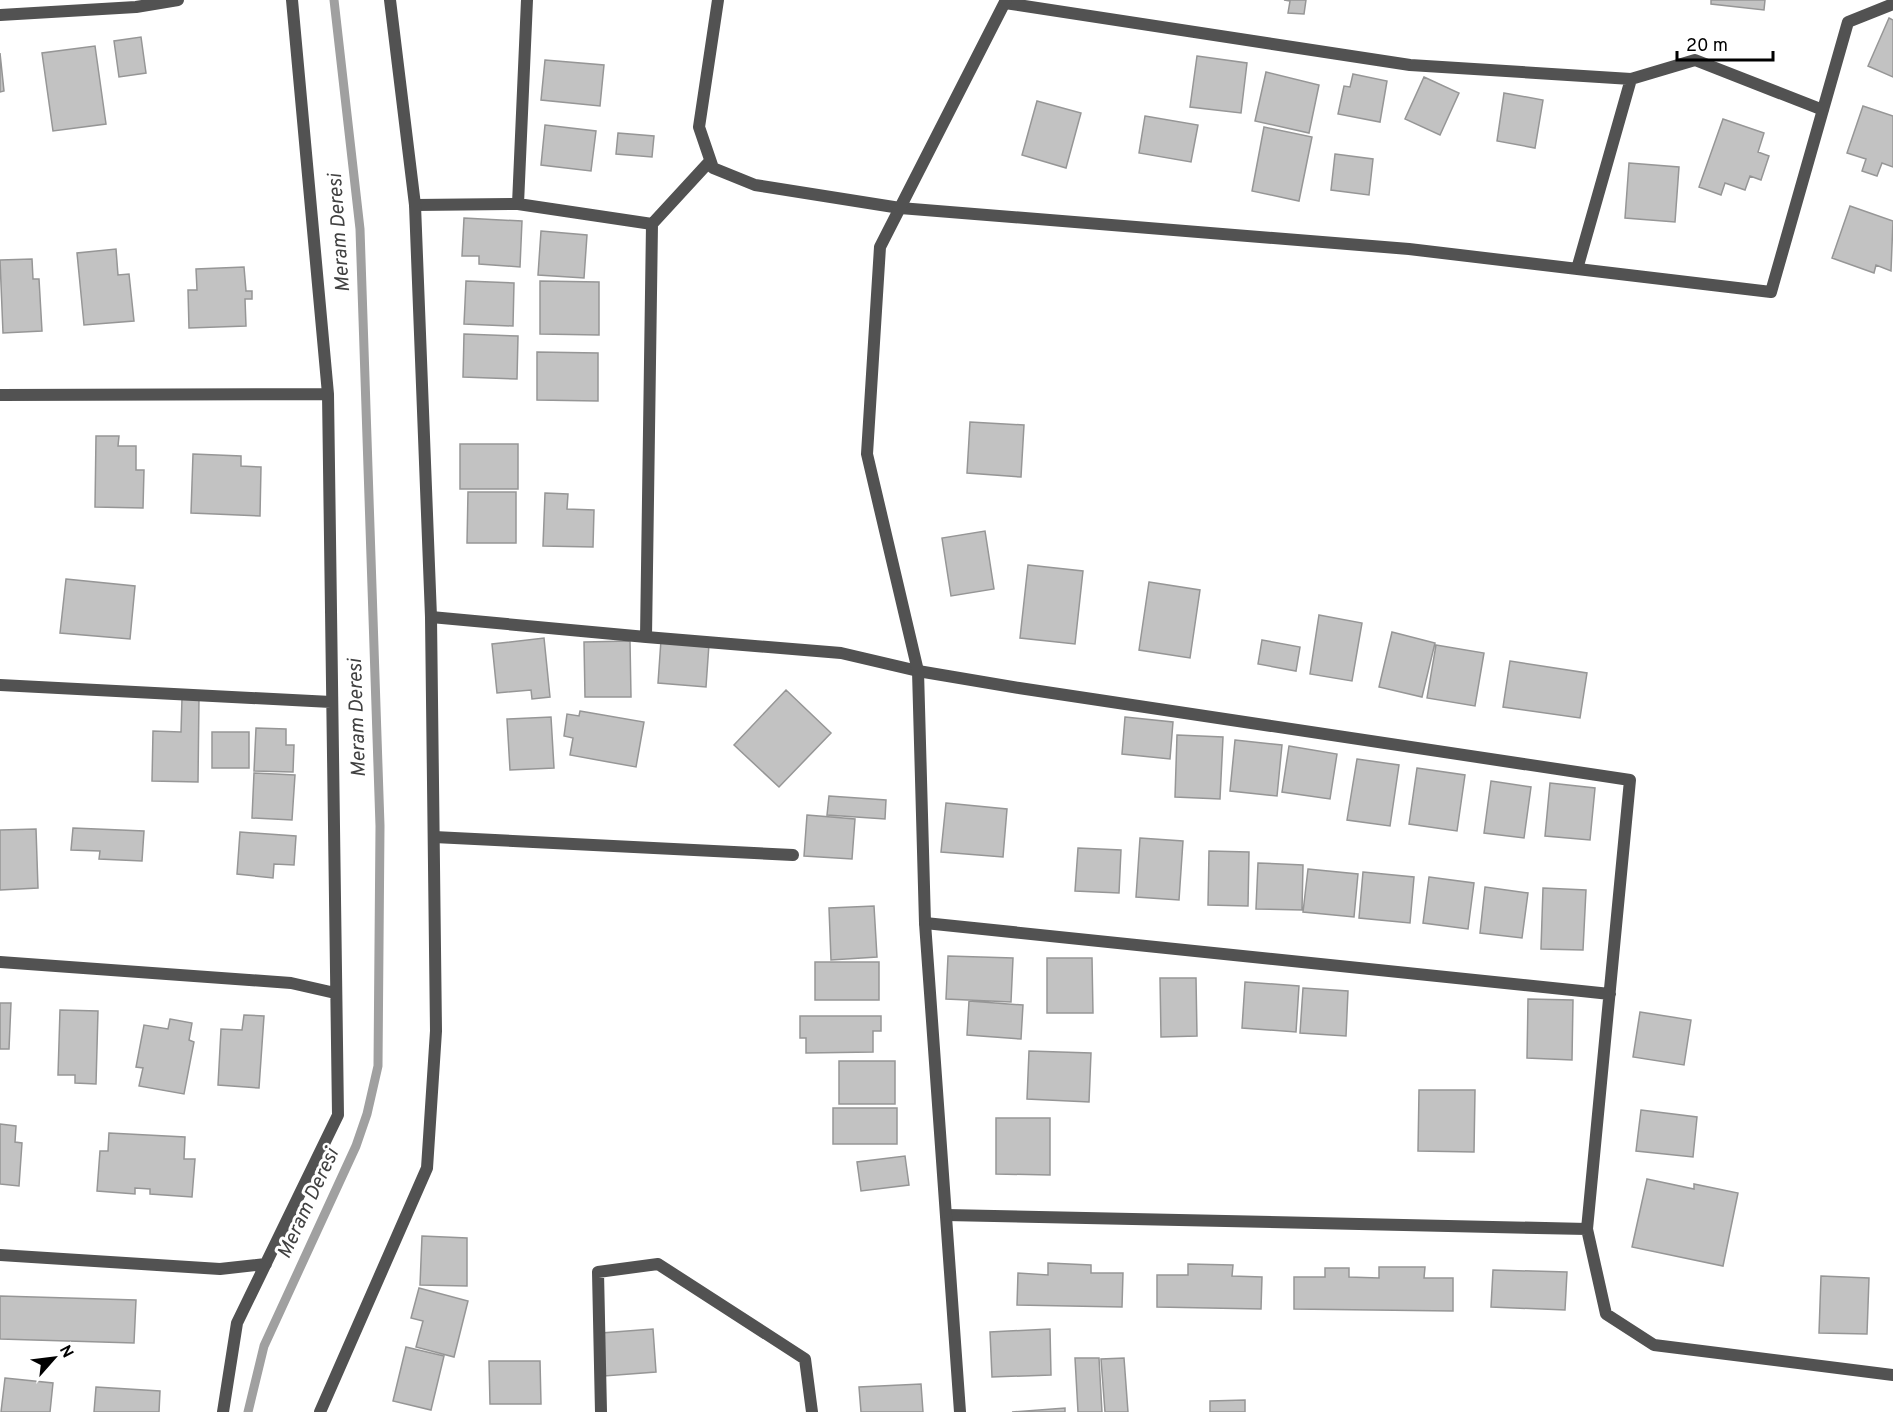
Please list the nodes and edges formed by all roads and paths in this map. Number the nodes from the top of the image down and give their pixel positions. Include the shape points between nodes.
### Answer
1 (178, 0) edge
2 (292, 0) edge
3 (390, 0) edge
4 (527, 0) edge
5 (718, 0) edge
6 (1006, 1) edge
7 (1893, 4) edge
8 (0, 15) edge
9 (1631, 79) junction
10 (1823, 110) junction
11 (710, 161) junction
12 (518, 204) junction
13 (415, 205) junction
14 (900, 208) junction
15 (652, 224) junction
16 (1576, 269) junction
17 (0, 394) edge
18 (328, 394) junction
19 (431, 617) junction
20 (646, 637) junction
21 (918, 671) junction
22 (0, 685) edge
23 (332, 702) junction
24 (434, 837) junction
25 (793, 855) dead end
26 (925, 923) junction
27 (0, 962) edge
28 (335, 993) junction
29 (1610, 994) junction
30 (946, 1215) junction
31 (1587, 1229) junction
32 (0, 1255) edge
33 (266, 1264) junction
34 (1893, 1375) edge
35 (224, 1412) edge
36 (320, 1412) edge
37 (601, 1412) edge
38 (812, 1412) edge
39 (960, 1412) edge

1 - 8 street via 136,7
2 - 18 street
3 - 13 street
4 - 12 street
5 - 11 street via 699,127
6 - 9 street via 1410,64
6 - 14 street
7 - 10 street via 1848,22
9 - 10 street via 1695,60
9 - 16 street
10 - 16 street via 1771,292
11 - 14 street via 713,168 755,185
11 - 15 street
12 - 13 street
12 - 15 street
13 - 19 street
14 - 16 street via 1408,249
14 - 21 street via 880,247 867,454
15 - 20 street
17 - 18 street
18 - 23 street
19 - 20 street
19 - 24 street
20 - 21 street via 841,653
21 - 26 street
21 - 29 street via 1630,780
22 - 23 street
23 - 28 street
24 - 25 street
24 - 36 street via 436,1031 427,1168
26 - 29 street
26 - 30 street
27 - 28 street via 291,983
28 - 33 street via 338,1114
29 - 31 street
30 - 31 street
30 - 39 street
31 - 34 street via 1606,1314 1654,1345
32 - 33 street via 220,1269
33 - 35 street via 237,1323
37 - 38 street via 598,1272 658,1264 805,1359

